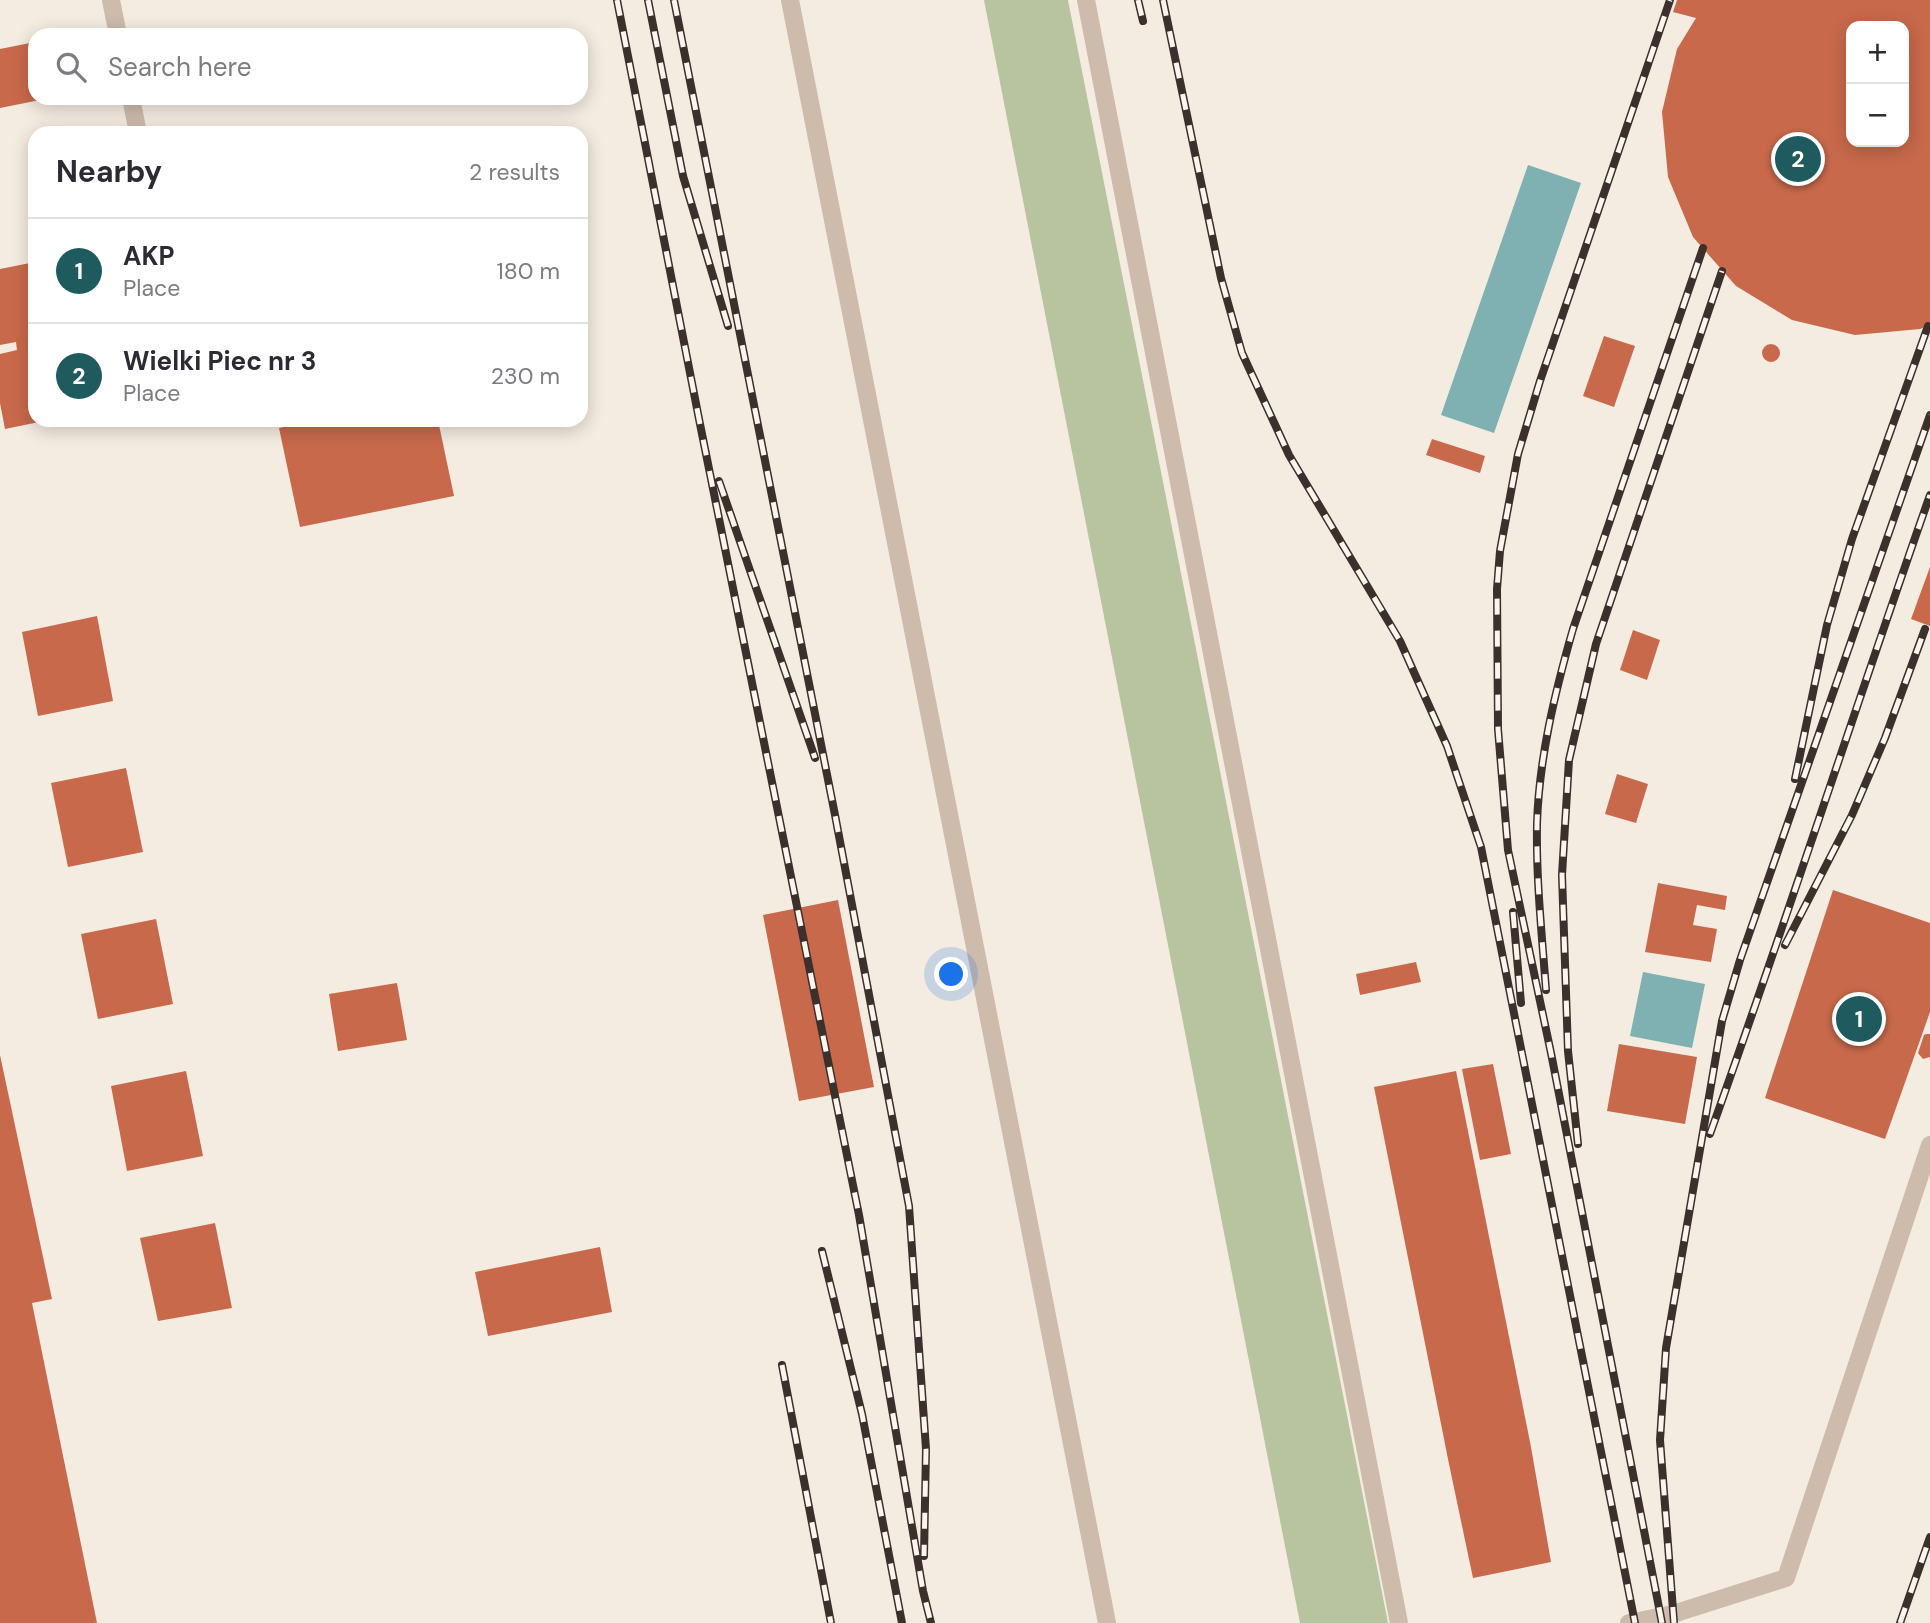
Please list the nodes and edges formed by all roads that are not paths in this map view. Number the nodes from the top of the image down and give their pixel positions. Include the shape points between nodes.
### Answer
1 (111, 0) edge
2 (790, 0) edge
3 (1086, 0) edge
4 (117, 28) edge
5 (132, 105) edge
6 (137, 126) edge
7 (1930, 1145) edge
8 (1107, 1623) edge
9 (1399, 1623) edge
10 (1629, 1623) edge

1 - 4 lane
2 - 8 lane
3 - 9 lane
5 - 6 lane
7 - 10 lane via 1786,1578

